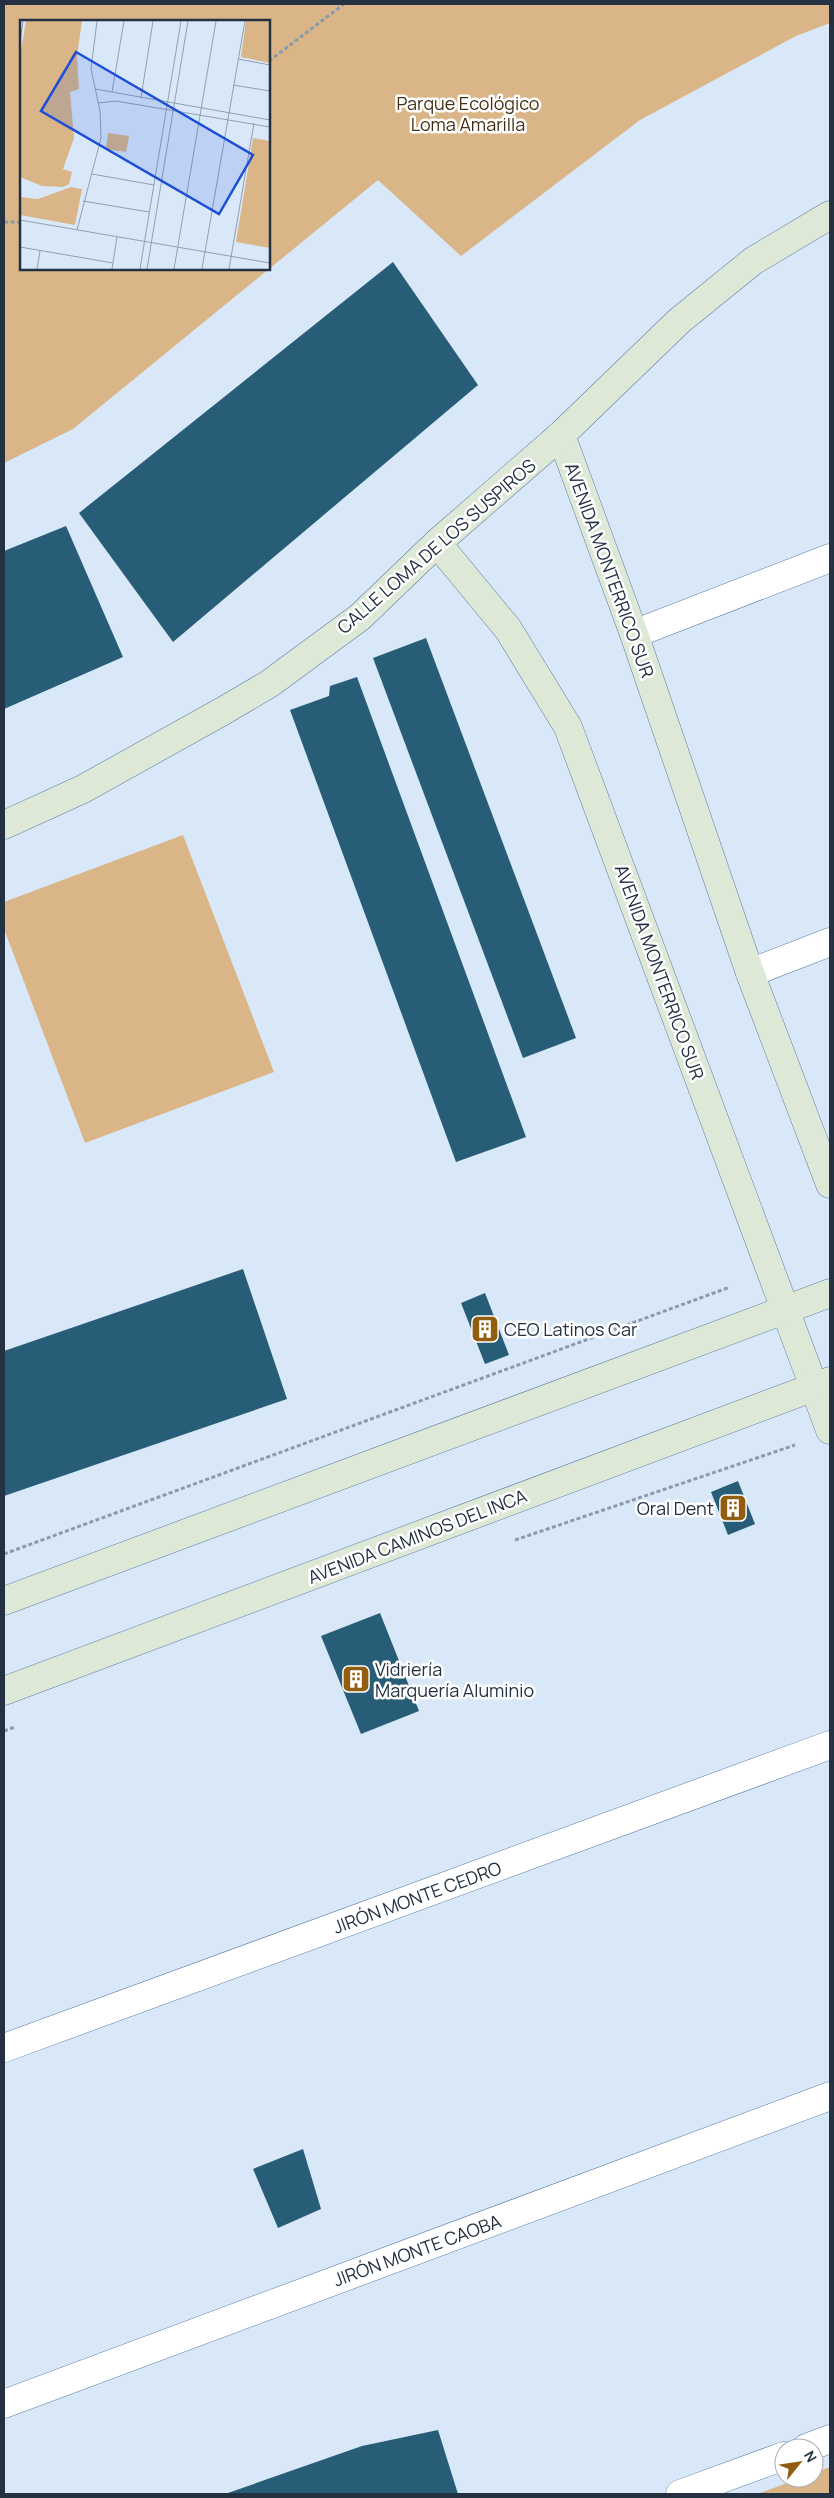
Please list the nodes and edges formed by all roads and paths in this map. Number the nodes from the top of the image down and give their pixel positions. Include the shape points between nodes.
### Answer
1 (344, 4) edge
2 (270, 60) edge
3 (830, 215) edge
4 (4, 222) edge
5 (20, 222) edge
6 (561, 436) junction
7 (437, 543) junction
8 (830, 558) edge
9 (634, 634) junction
10 (4, 825) edge
11 (830, 942) edge
12 (750, 973) junction
13 (830, 1184) edge
14 (730, 1286) dead end
15 (830, 1292) edge
16 (785, 1309) junction
17 (822, 1384) edge
18 (830, 1430) edge
19 (795, 1445) dead end
20 (508, 1542) dead end
21 (4, 1554) edge
22 (4, 1602) edge
23 (4, 1691) edge
24 (22, 1724) dead end
25 (4, 1731) edge
26 (830, 1745) edge
27 (4, 2048) edge
28 (830, 2096) edge
29 (4, 2404) edge
30 (774, 2460) edge
31 (680, 2494) edge

1 - 2 path
3 - 6 street, CALLE LOMA DE LOS SUSPIROS via 753,261 679,321
4 - 5 path
6 - 7 street, CALLE LOMA DE LOS SUSPIROS
6 - 9 street, AVENIDA MONTERRICO SUR
7 - 10 street, CALLE LOMA DE LOS SUSPIROS via 360,617 269,684 83,789
7 - 16 street, AVENIDA MONTERRICO SUR via 508,629 568,727
8 - 9 street
9 - 12 street, AVENIDA MONTERRICO SUR
11 - 12 street
12 - 13 street, AVENIDA MONTERRICO SUR
14 - 21 path
15 - 16 street
16 - 17 street, AVENIDA MONTERRICO SUR
16 - 22 street
17 - 18 street, AVENIDA MONTERRICO SUR
17 - 23 street, AVENIDA CAMINOS DEL INCA
19 - 20 path
24 - 25 path
26 - 27 street, JIRÓN MONTE CEDRO
28 - 29 street, JIRÓN MONTE CAOBA
30 - 31 street

